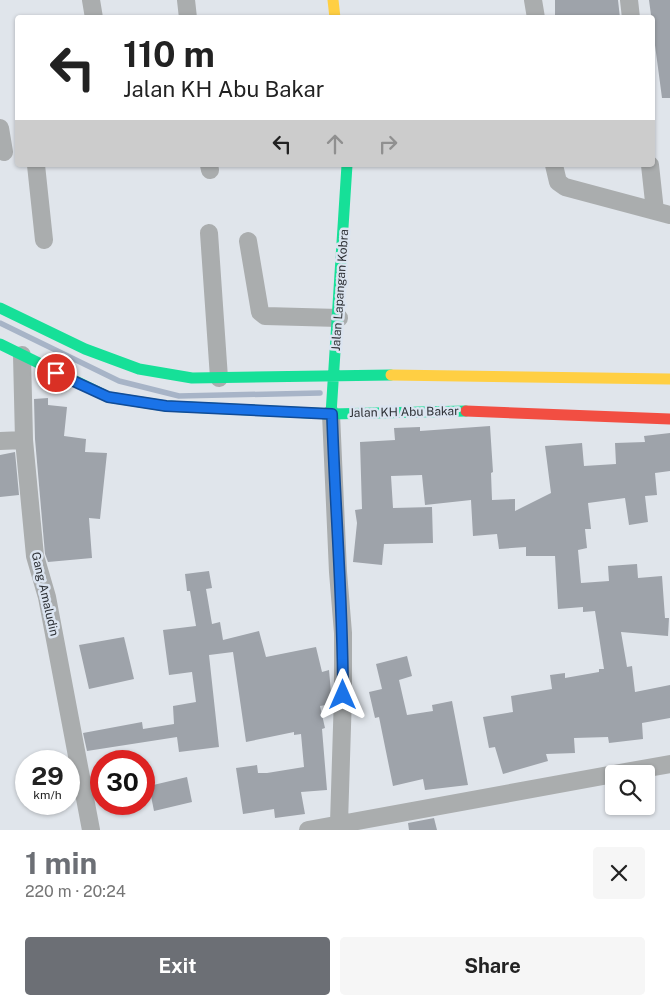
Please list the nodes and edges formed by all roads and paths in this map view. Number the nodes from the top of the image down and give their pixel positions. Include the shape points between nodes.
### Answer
1 (91, 0) edge
2 (186, 0) edge
3 (333, 0) edge
4 (533, 0) edge
5 (629, 0) edge
6 (94, 15) edge
7 (188, 15) edge
8 (335, 15) edge
9 (536, 15) edge
10 (632, 15) edge
11 (0, 128) edge
12 (7, 152) edge
13 (36, 167) edge
14 (347, 167) edge
15 (554, 167) edge
16 (651, 167) edge
17 (663, 213) edge
18 (209, 233) dead end
19 (44, 240) dead end
20 (248, 241) dead end
21 (0, 308) edge
22 (338, 318) junction
23 (0, 344) edge
24 (22, 355) junction
25 (334, 376) junction
26 (219, 378) junction
27 (670, 379) edge
28 (332, 414) junction
29 (670, 419) edge
30 (24, 440) junction
31 (0, 441) edge
32 (670, 764) edge
33 (655, 767) edge
34 (605, 776) edge
35 (339, 823) junction
36 (91, 830) edge
37 (308, 830) edge

1 - 6 street
2 - 7 street
3 - 8 street
4 - 9 street
5 - 10 street
11 - 12 street
13 - 19 street
14 - 22 street, Jalan Lapangan Kobra
15 - 17 street via 558,182 565,186
16 - 17 street
18 - 26 street
20 - 22 street via 260,312 265,316
21 - 26 street via 85,349 139,369 192,378
22 - 25 street, Jalan Lapangan Kobra
23 - 24 street, Jalan KH Abu Bakar
24 - 28 street, Jalan KH Abu Bakar via 108,397 166,406
24 - 30 street, Gang Amaludin
25 - 26 street
25 - 27 street
25 - 28 street, Jalan Lapangan Kobra
28 - 29 street, Jalan KH Abu Bakar via 488,410
28 - 35 street via 343,633
30 - 31 street
30 - 36 street, Gang Amaludin via 35,556 47,596
32 - 33 street
34 - 35 street
35 - 37 street

